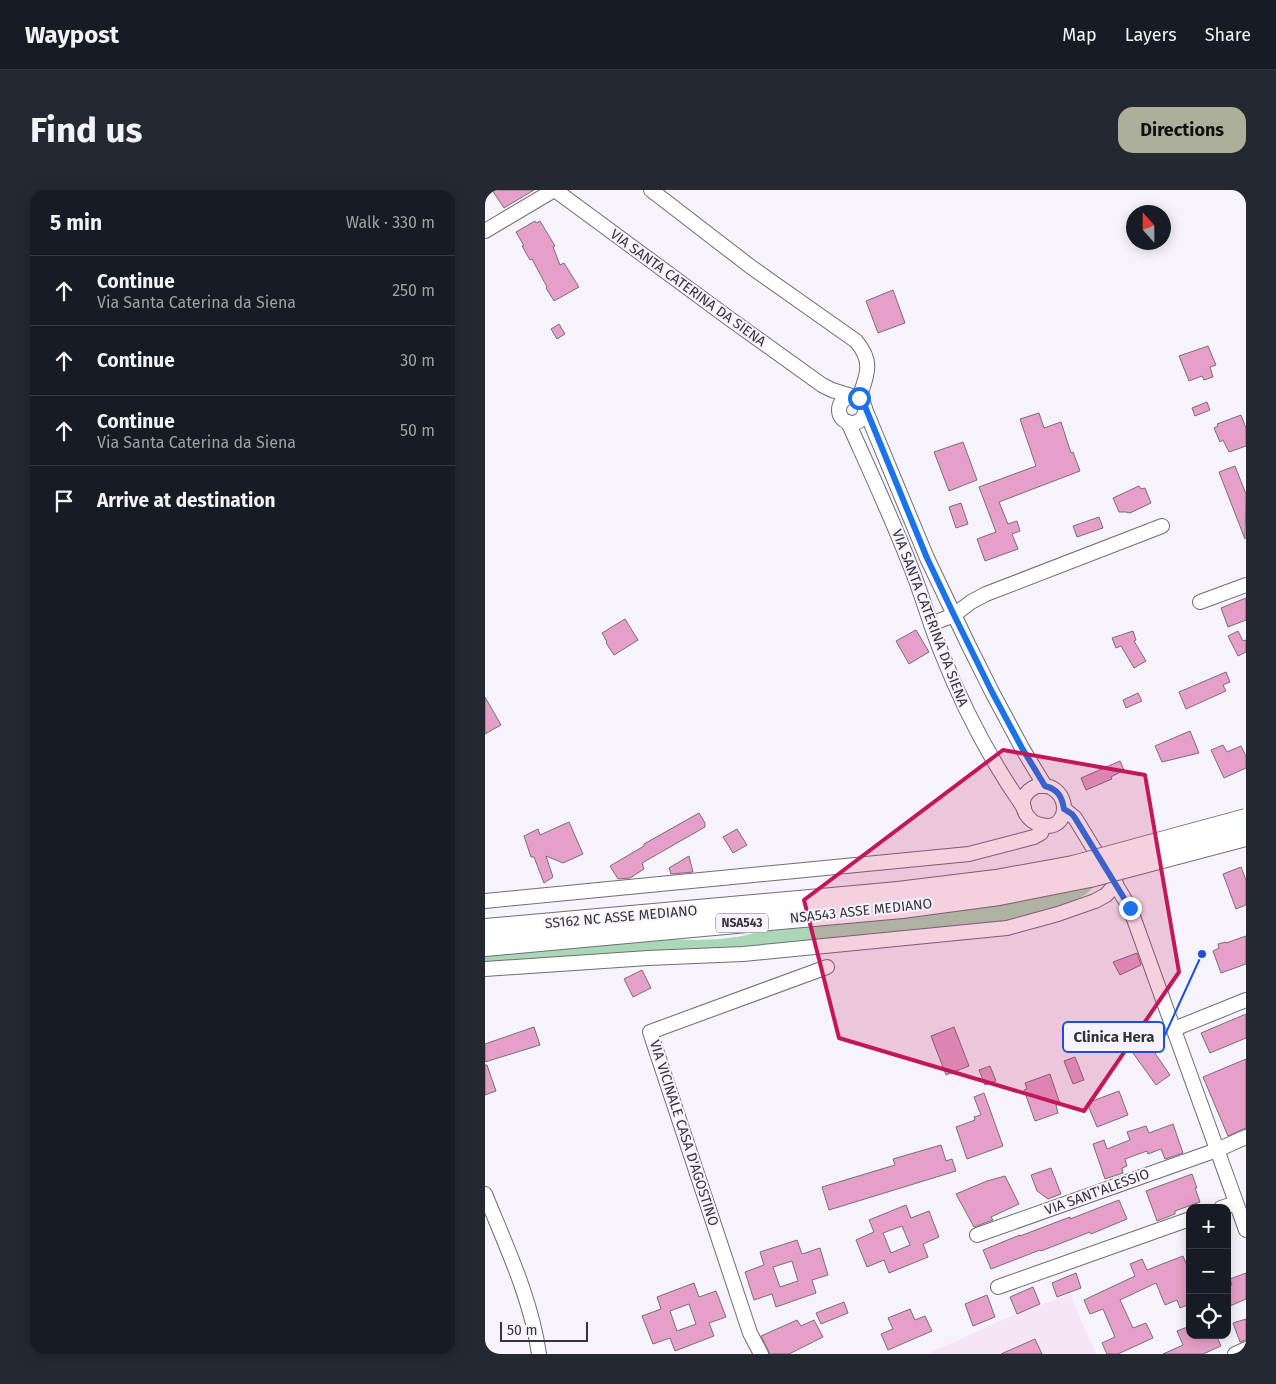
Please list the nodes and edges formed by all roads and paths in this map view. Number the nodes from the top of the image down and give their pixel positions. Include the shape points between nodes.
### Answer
1 (554, 190) edge
2 (651, 190) edge
3 (485, 231) edge
4 (822, 385) junction
5 (858, 401) junction
6 (839, 408) junction
7 (848, 422) junction
8 (887, 460) junction
9 (868, 469) junction
10 (1162, 526) dead end
11 (1246, 585) edge
12 (1200, 602) dead end
13 (954, 615) junction
14 (931, 624) junction
15 (1045, 786) junction
16 (1024, 808) junction
17 (1064, 809) junction
18 (1246, 819) edge
19 (1058, 822) junction
20 (1044, 826) junction
21 (1082, 830) junction
22 (1246, 836) edge
23 (1116, 884) junction
24 (997, 888) junction
25 (485, 901) edge
26 (485, 929) edge
27 (485, 946) edge
28 (827, 967) dead end
29 (485, 969) edge
30 (1246, 1000) edge
31 (1174, 1029) junction
32 (1246, 1138) edge
33 (1217, 1150) junction
34 (485, 1194) edge
35 (1235, 1203) junction
36 (1231, 1204) edge
37 (1186, 1220) edge
38 (1246, 1230) edge
39 (977, 1235) dead end
40 (998, 1287) dead end
41 (1246, 1349) edge
42 (539, 1354) edge
43 (761, 1354) edge
44 (1235, 1354) edge

1 - 3 street
1 - 4 street, VIA SANTA CATERINA DA SIENA
2 - 5 street via 864,350 866,376
4 - 5 street
4 - 6 street, VIA SANTA CATERINA DA SIENA
5 - 6 street via 843,400
5 - 7 street via 865,413 860,420
5 - 8 street, VIA SANTA CATERINA DA SIENA
6 - 7 street, VIA SANTA CATERINA DA SIENA via 841,416
7 - 9 street, VIA SANTA CATERINA DA SIENA
8 - 9 street
8 - 13 street, VIA SANTA CATERINA DA SIENA
9 - 14 street, VIA SANTA CATERINA DA SIENA via 909,562
10 - 13 street via 986,594
11 - 12 street
13 - 14 street
13 - 15 street, VIA SANTA CATERINA DA SIENA via 996,700
14 - 16 street, VIA SANTA CATERINA DA SIENA via 974,728
15 - 16 street via 1037,786 1025,794
15 - 17 street via 1058,793
16 - 20 street via 1031,820
17 - 19 street
17 - 21 street via 1072,814
18 - 24 highway, NSA543 ASSE MEDIANO / NSA543, bridge
19 - 20 street
19 - 21 street via 1075,825
20 - 25 street via 1034,837 969,854
21 - 23 street
22 - 24 highway, SS162 NC ASSE MEDIANO, bridge via 1090,877
23 - 29 street via 1106,896 1095,901 1007,928 743,954
23 - 31 street via 1130,908
24 - 26 highway, SS162 NC ASSE MEDIANO via 898,892
24 - 27 highway, NSA543 ASSE MEDIANO / NSA543 via 902,908
28 - 43 street, VIA VICINALE CASA D'AGOSTINO via 650,1032 750,1332
30 - 31 street
31 - 33 street
32 - 33 street, VIA SANT'ALESSIO
33 - 35 street
33 - 39 street, VIA SANT'ALESSIO
34 - 42 street via 518,1276
35 - 36 street
35 - 38 street
37 - 40 street
41 - 44 street

